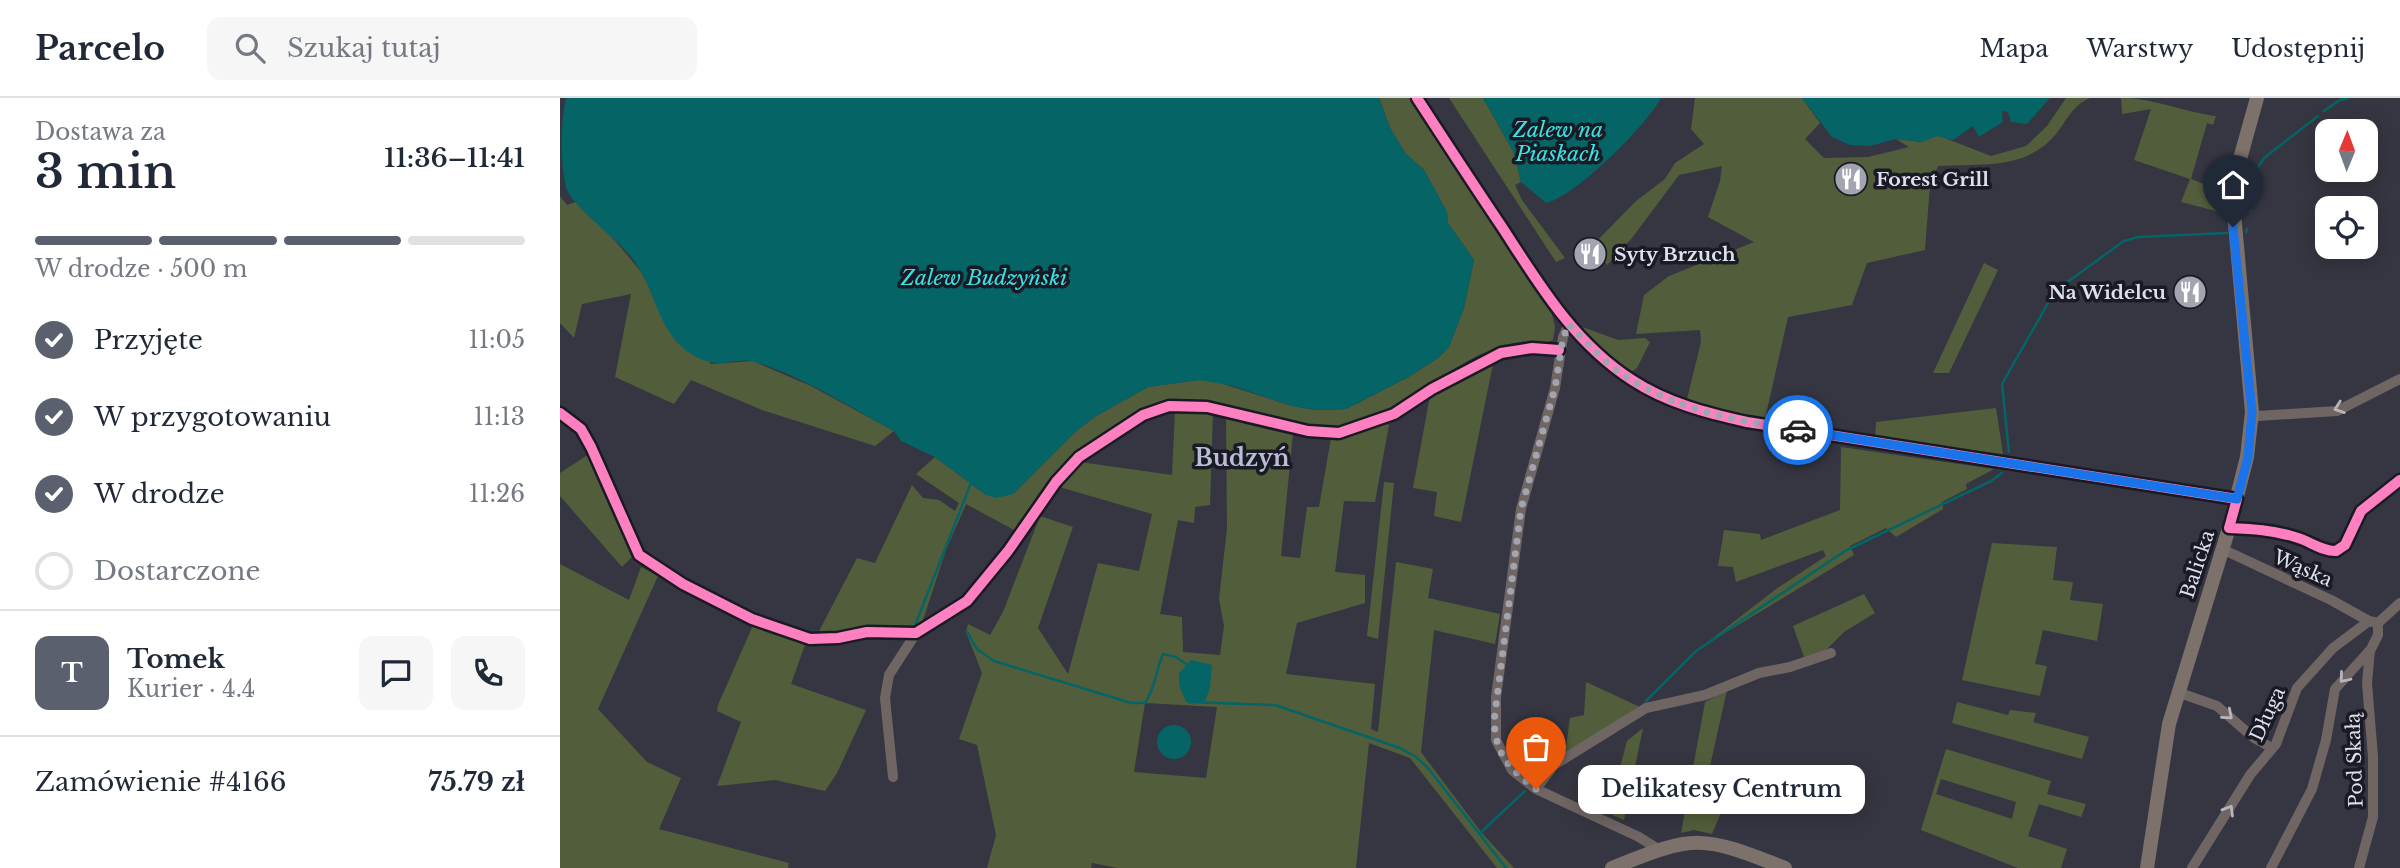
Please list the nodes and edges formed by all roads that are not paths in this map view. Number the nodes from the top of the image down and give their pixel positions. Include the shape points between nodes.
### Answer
1 (1417, 98) edge
2 (2257, 98) edge
3 (1569, 324) junction
4 (1559, 350) junction
5 (2400, 379) edge
6 (2252, 412) junction
7 (560, 414) edge
8 (2400, 480) edge
9 (2237, 499) junction
10 (2229, 528) junction
11 (2222, 549) junction
12 (2400, 603) edge
13 (2373, 622) junction
14 (916, 634) junction
15 (2371, 649) junction
16 (1831, 653) dead end
17 (2178, 692) junction
18 (2272, 748) junction
19 (893, 777) dead end
20 (1534, 787) junction
21 (1658, 849) junction
22 (1612, 868) edge
23 (1785, 868) edge
24 (2147, 868) edge
25 (2192, 868) edge
26 (2271, 868) edge
27 (2359, 868) edge

1 - 3 street
2 - 6 main road, Balicka via 2232,202
3 - 4 street
3 - 9 street via 1604,360 1633,381 1703,412
4 - 14 street via 1501,353 1395,414 1339,433 1308,432 1206,407 1169,406 1143,415 1079,457 967,601
4 - 20 street via 1555,388 1521,509 1494,721 1502,756
5 -> 6 street via 2337,411 2258,416
6 - 9 main road, Balicka via 2248,457
7 - 14 street via 581,429 639,555 683,584 752,619 810,639 867,632
8 - 10 street via 2361,511 2345,545 2336,551 2266,530
9 - 10 main road, Balicka
10 - 11 main road, Balicka
11 - 13 street, Wąska
11 - 17 main road, Balicka
12 - 13 street, Długa
13 - 15 street, Pod Skałą via 2378,635
13 - 18 street, Długa via 2333,648 2297,688
14 - 19 street via 889,675 885,698
15 -> 26 street via 2335,689 2312,789
15 - 27 street, Pod Skałą via 2367,683 2373,817
16 - 20 street via 1759,673 1705,695 1646,708 1555,765
17 -> 18 street via 2217,706
17 - 24 main road, Balicka via 2163,756
25 -> 18 street, Długa
20 - 21 street
21 - 22 main road
21 - 23 main road via 1693,841 1715,842

